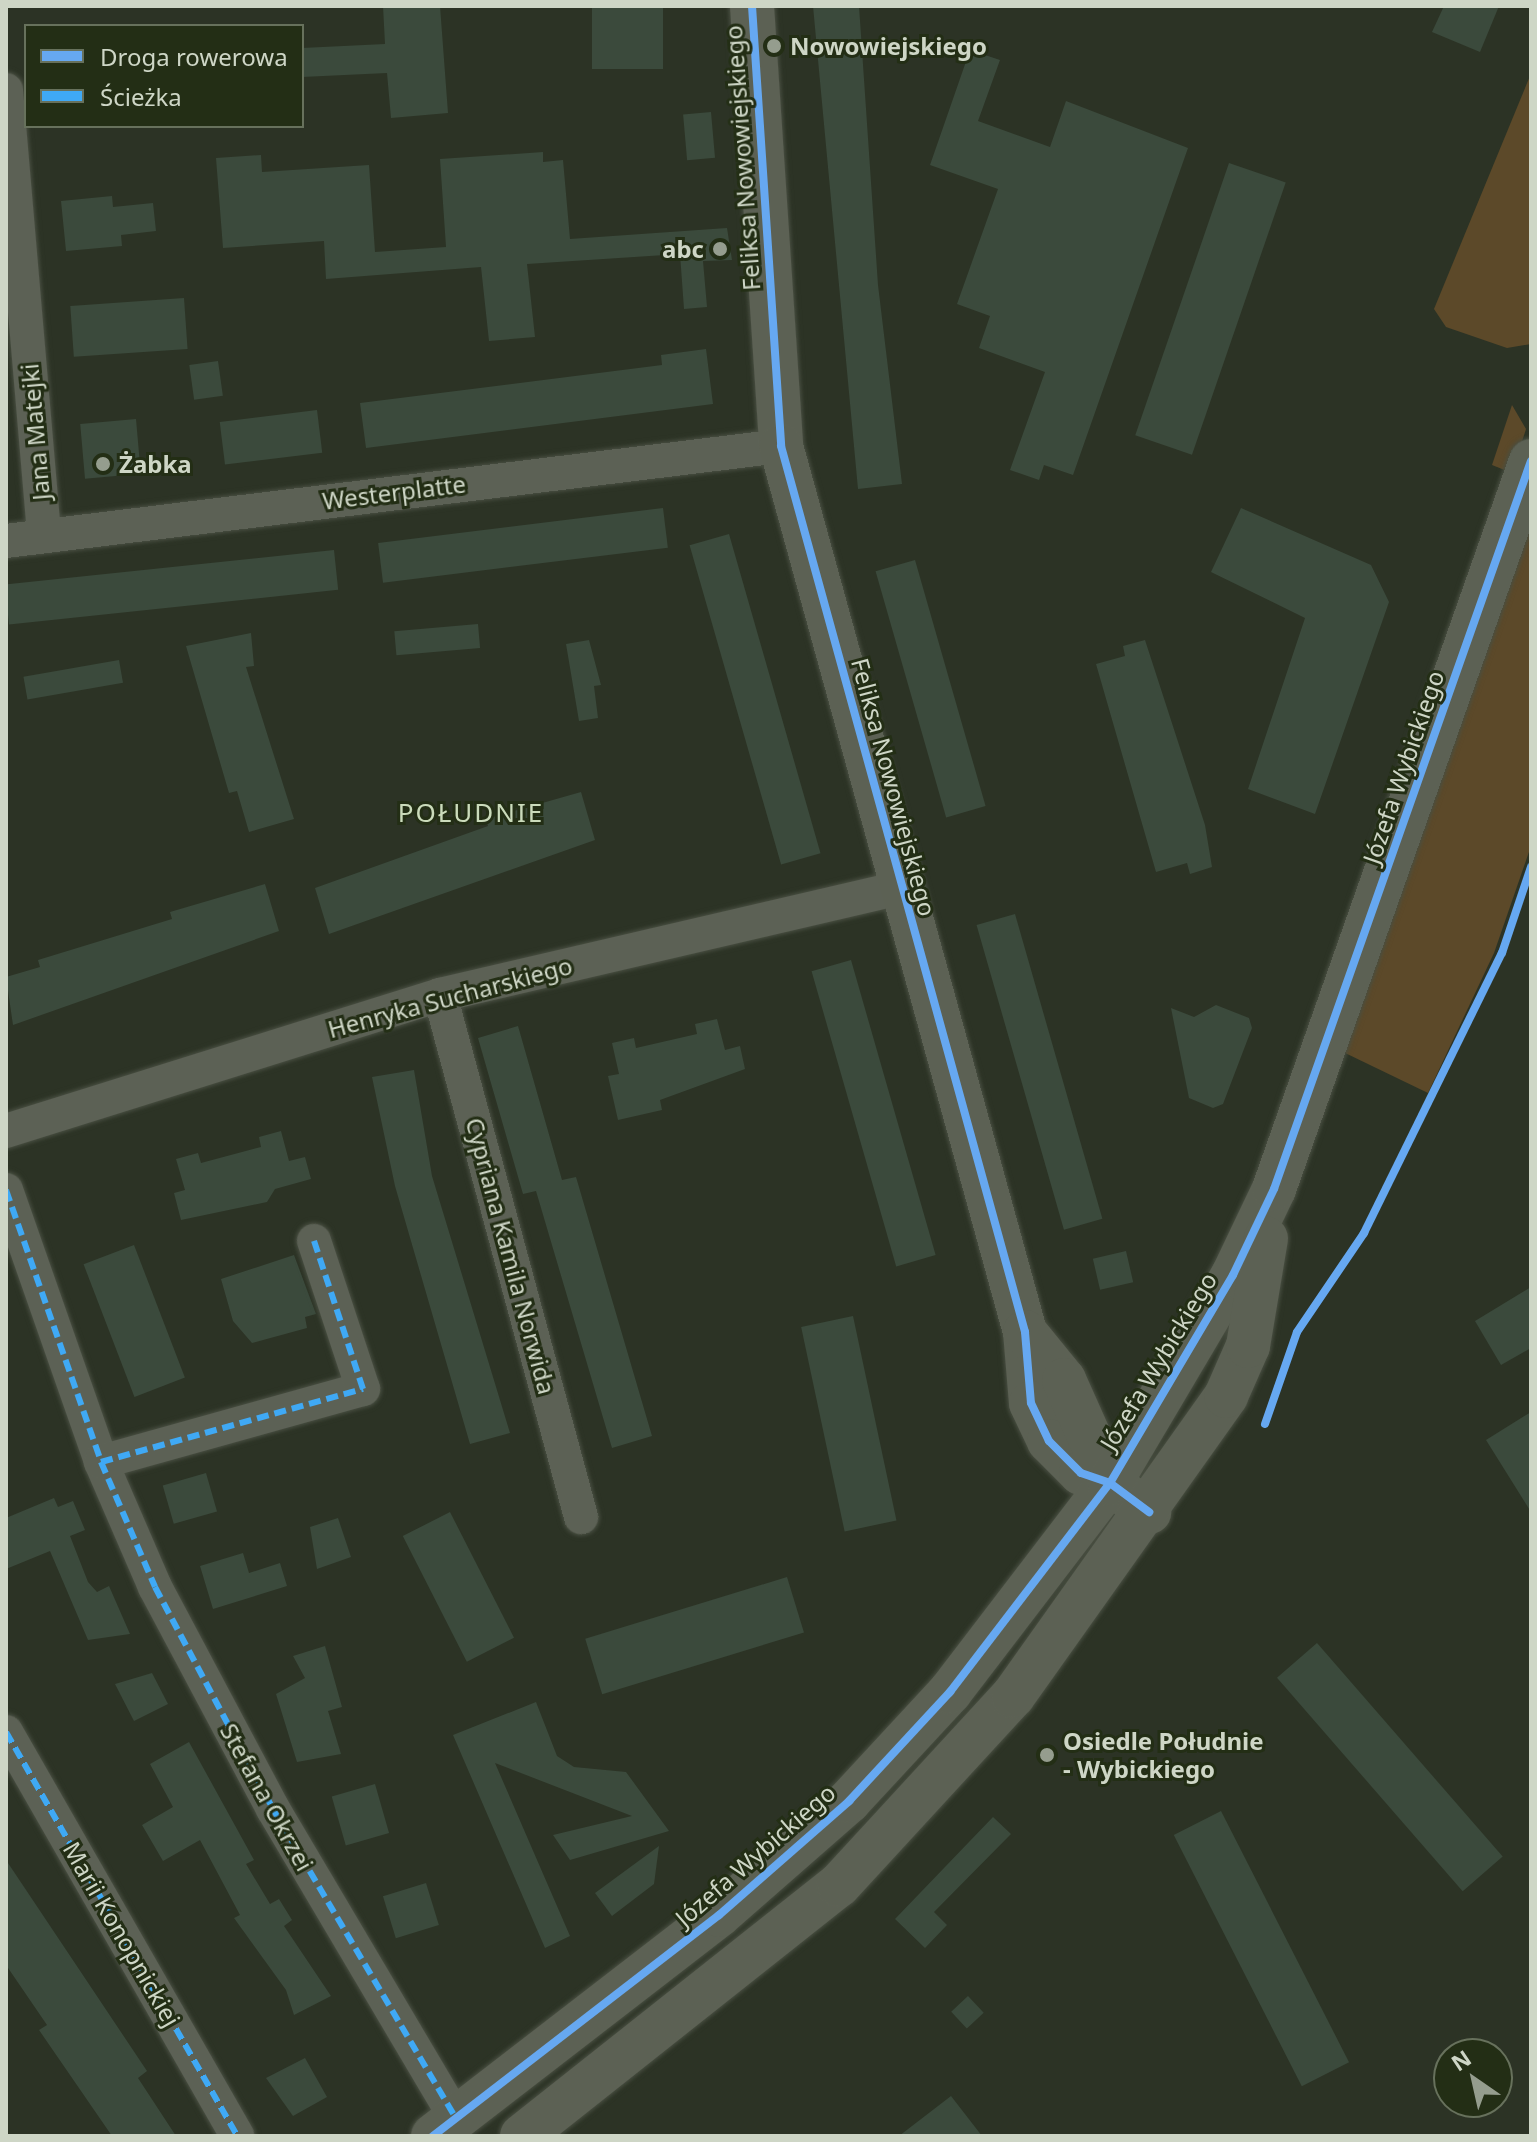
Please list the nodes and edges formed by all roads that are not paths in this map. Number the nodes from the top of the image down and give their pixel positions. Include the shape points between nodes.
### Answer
1 (752, 6) edge
2 (6, 90) edge
3 (781, 446) junction
4 (1531, 461) edge
5 (44, 535) junction
6 (6, 541) edge
7 (900, 888) junction
8 (440, 995) junction
9 (6, 1131) edge
10 (1274, 1189) junction
11 (6, 1190) edge
12 (314, 1241) dead end
13 (101, 1462) junction
14 (1110, 1483) junction
15 (1149, 1512) junction
16 (581, 1517) dead end
17 (6, 1732) edge
18 (444, 2127) edge
19 (237, 2136) edge
20 (522, 2136) edge

1 - 3 street, Feliksa Nowowiejskiego
2 - 5 street, Jana Matejki
3 - 5 street, Westerplatte
3 - 7 street, Feliksa Nowowiejskiego
4 - 10 street, Józefa Wybickiego
5 - 6 street, Westerplatte
7 - 8 street, Henryka Sucharskiego
7 - 14 street, Feliksa Nowowiejskiego via 1025,1332 1031,1403 1049,1441 1081,1473
8 - 9 street, Henryka Sucharskiego
8 - 16 street, Cypriana Kamila Norwida
10 - 14 street, Józefa Wybickiego via 1233,1275
10 - 15 street, Józefa Wybickiego via 1248,1346 1226,1396
11 - 13 street, Stefana Okrzei
12 - 13 street via 363,1389
13 - 18 street, Stefana Okrzei via 214,1703
14 - 15 street, Feliksa Nowowiejskiego
14 - 18 street, Józefa Wybickiego via 950,1692 849,1801 719,1915
15 - 20 street, Józefa Wybickiego via 1013,1696 839,1885
17 - 19 street, Marii Konopnickiej

